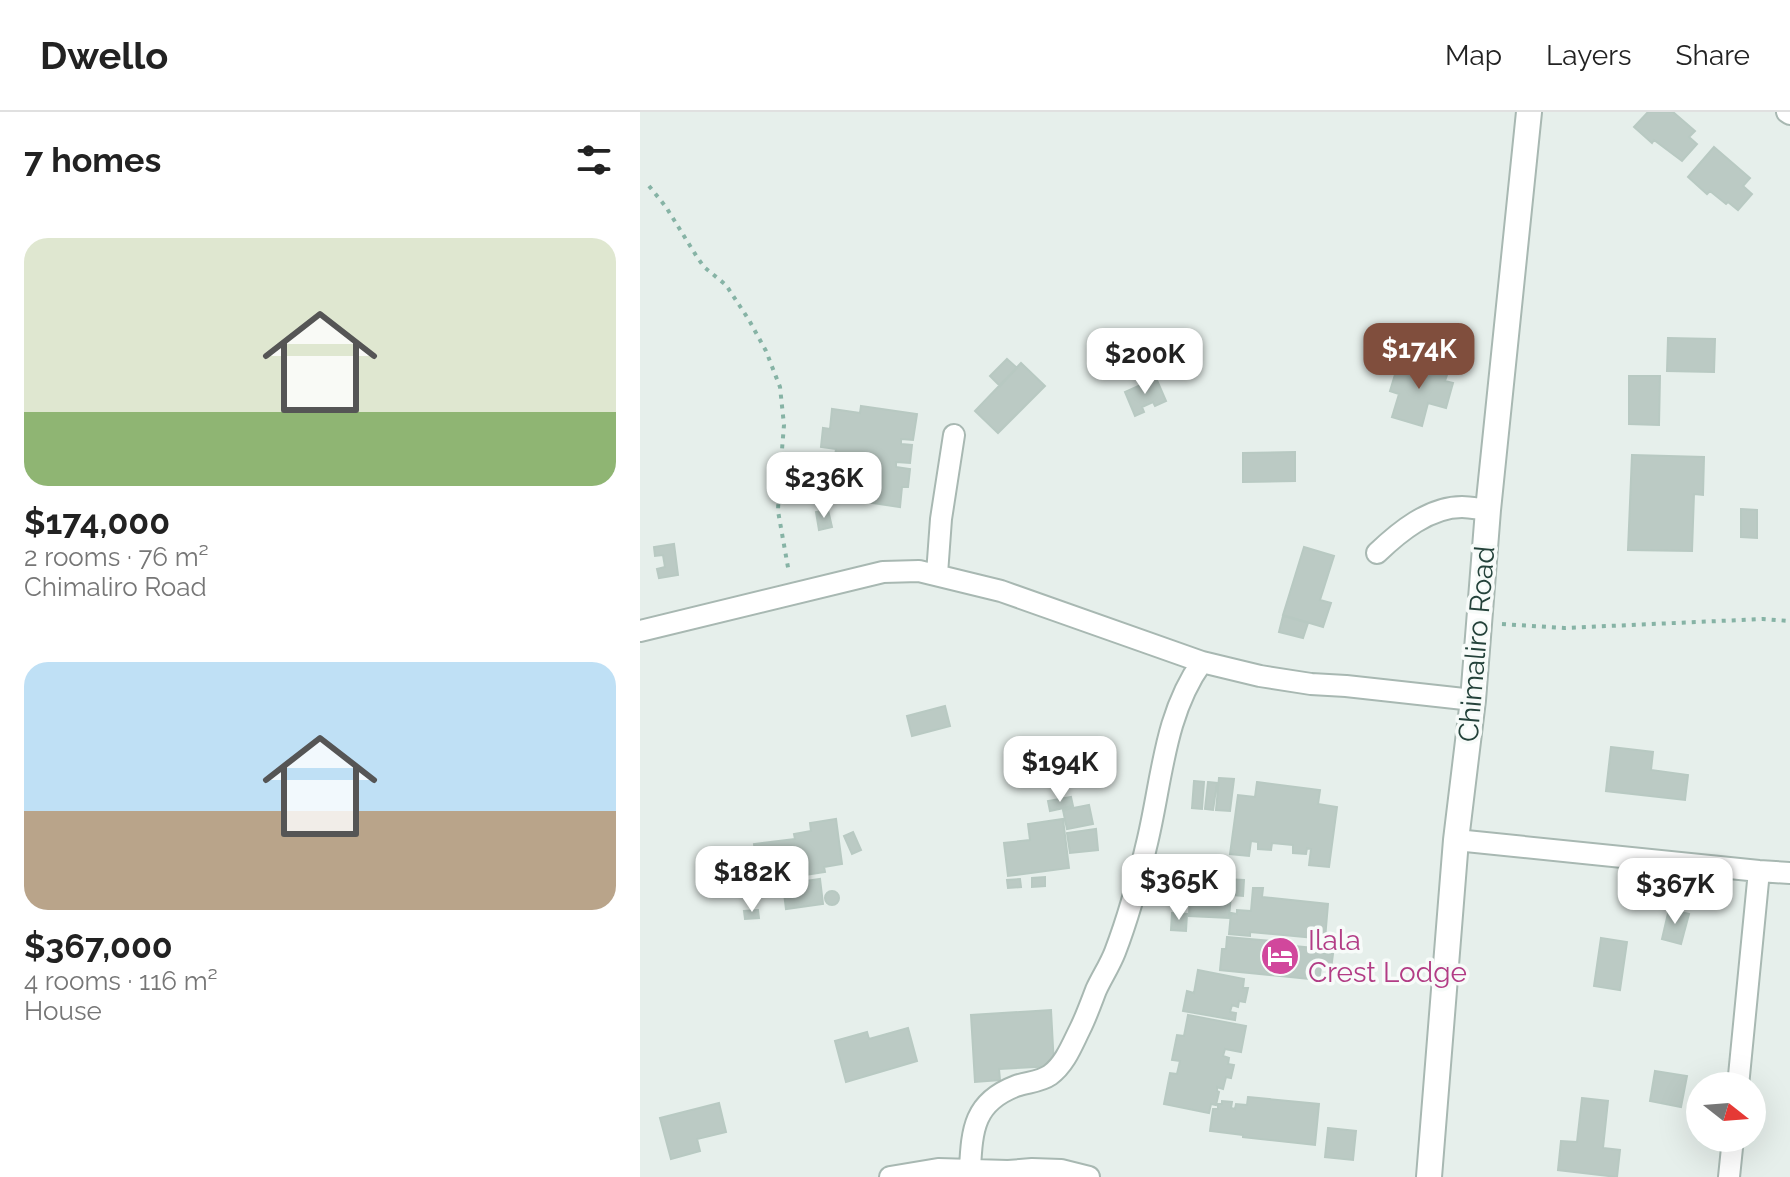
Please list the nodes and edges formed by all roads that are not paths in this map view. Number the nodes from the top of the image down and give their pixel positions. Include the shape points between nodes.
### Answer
1 (1529, 112) edge
2 (954, 435) dead end
3 (1488, 510) junction
4 (1377, 553) dead end
5 (937, 574) junction
6 (640, 631) edge
7 (1202, 662) junction
8 (1473, 700) junction
9 (1456, 840) junction
10 (1759, 871) junction
11 (1790, 873) edge
12 (1739, 1072) edge
13 (1732, 1152) edge
14 (970, 1169) junction
15 (890, 1177) edge
16 (1089, 1177) edge
17 (1429, 1177) edge
18 (1729, 1177) edge

1 - 3 street, Chimaliro Road
2 - 5 street
3 - 4 street via 1438,511
3 - 8 street, Chimaliro Road
5 - 6 street via 883,572
5 - 7 street via 1001,591
7 - 8 street via 1311,684
7 - 14 street via 1171,727 1147,842 1114,955 1058,1068 1047,1077 1001,1092 977,1117
8 - 9 street, Chimaliro Road
9 - 10 street
9 - 17 street, Chimaliro Road
10 - 11 street
10 - 12 street
13 - 18 street
14 - 15 street
14 - 16 street via 1061,1170

